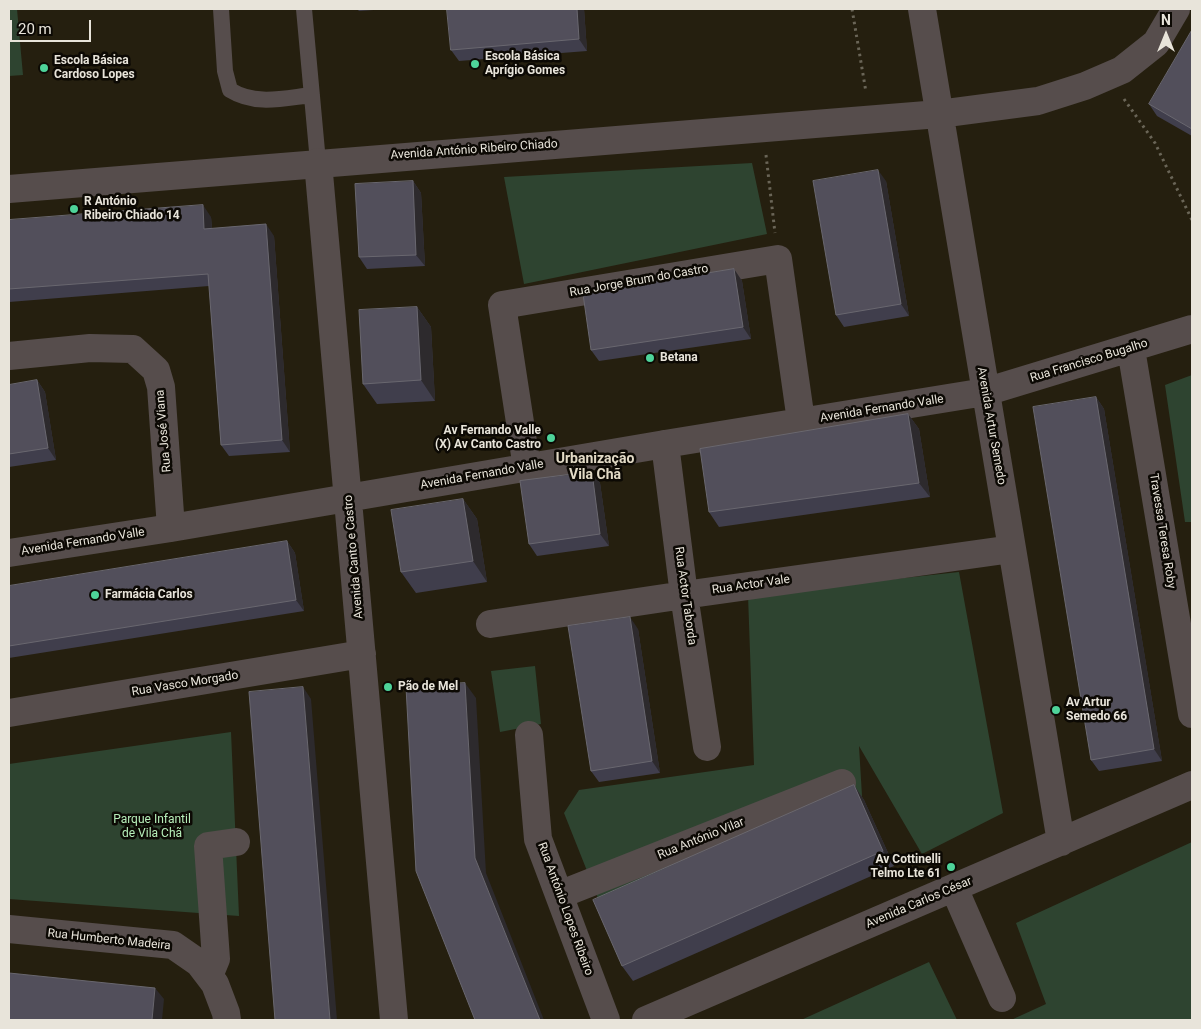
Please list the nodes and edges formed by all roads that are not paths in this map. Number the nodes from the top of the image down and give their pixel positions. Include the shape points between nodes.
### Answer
1 (221, 9) edge
2 (304, 9) edge
3 (922, 9) edge
4 (1176, 9) edge
5 (312, 95) junction
6 (939, 114) junction
7 (318, 162) junction
8 (9, 189) edge
9 (1192, 330) edge
10 (1131, 349) junction
11 (9, 356) edge
12 (985, 392) junction
13 (801, 421) junction
14 (665, 444) junction
15 (527, 468) junction
16 (349, 498) junction
17 (171, 528) junction
18 (1012, 549) junction
19 (9, 553) edge
20 (684, 594) junction
21 (490, 624) dead end
22 (362, 654) junction
23 (9, 713) edge
24 (1192, 714) edge
25 (529, 735) dead end
26 (707, 747) dead end
27 (842, 783) dead end
28 (1192, 785) edge
29 (236, 842) dead end
30 (1061, 842) junction
31 (954, 888) junction
32 (559, 895) junction
33 (9, 929) edge
34 (209, 976) junction
35 (1002, 998) dead end
36 (227, 1020) edge
37 (394, 1020) edge
38 (606, 1020) edge
39 (646, 1020) edge

1 - 5 lane via 225,71 230,90 240,96 263,101
2 - 5 lane, Avenida Canto e Castro
3 - 6 street, Avenida Artur Semedo
4 - 6 street, Avenida António Ribeiro Chiado via 1156,43 1122,70 1038,101
5 - 7 lane, Avenida Canto e Castro
6 - 7 street, Avenida António Ribeiro Chiado
6 - 12 street, Avenida Artur Semedo
7 - 8 street, Avenida António Ribeiro Chiado
7 - 16 street, Avenida Canto e Castro
9 - 10 street, Rua Francisco Bugalho
10 - 12 street, Rua Francisco Bugalho
10 - 24 street, Travessa Teresa Roby
11 - 17 street, Rua José Viana via 90,348 133,349 156,370 161,387
12 - 13 street, Avenida Fernando Valle
12 - 18 street, Avenida Artur Semedo
13 - 14 street, Avenida Fernando Valle
13 - 15 street, Rua Jorge Brum do Castro via 778,259 661,277 502,305
14 - 15 street, Avenida Fernando Valle
14 - 20 street, Rua Actor Taborda
15 - 16 street, Avenida Fernando Valle
16 - 17 street, Avenida Fernando Valle
16 - 22 street, Avenida Canto e Castro
17 - 19 street, Avenida Fernando Valle
18 - 20 street, Rua Actor Vale
18 - 30 street, Avenida Artur Semedo
20 - 21 street, Rua Actor Vale
20 - 26 street, Rua Actor Taborda
22 - 23 street, Rua Vasco Morgado
22 - 37 street, Avenida Canto e Castro
25 - 32 street, Rua António Lopes Ribeiro via 538,839
27 - 32 street, Rua António Vilar
28 - 30 street, Avenida Carlos César
29 - 34 street via 208,846 216,959
30 - 31 street, Avenida Carlos César
31 - 35 street
31 - 39 street, Avenida Carlos César
32 - 38 street, Rua António Lopes Ribeiro
33 - 34 street, Rua Humberto Madeira via 174,945 199,963
34 - 36 street, Rua Humberto Madeira via 215,984

